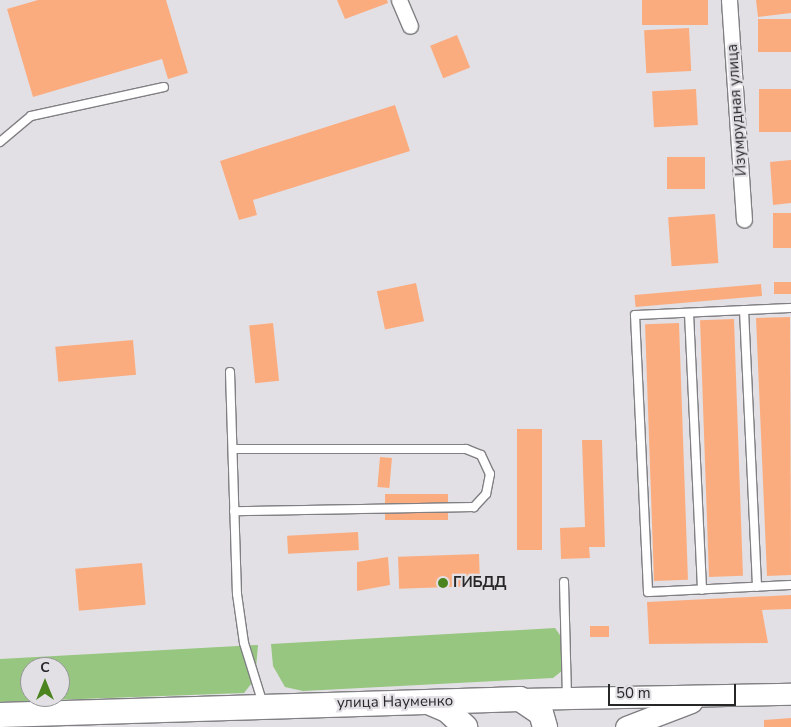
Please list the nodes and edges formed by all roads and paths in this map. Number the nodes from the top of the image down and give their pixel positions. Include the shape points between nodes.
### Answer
1 (399, 0) edge
2 (729, 0) edge
3 (410, 26) dead end
4 (164, 87) dead end
5 (0, 142) edge
6 (744, 219) dead end
7 (791, 308) edge
8 (744, 310) junction
9 (689, 313) junction
10 (230, 372) dead end
11 (233, 449) junction
12 (234, 511) junction
13 (564, 582) dead end
14 (791, 585) edge
15 (757, 587) junction
16 (702, 590) junction
17 (791, 694) edge
18 (705, 697) junction
19 (567, 698) junction
20 (520, 699) junction
21 (475, 701) junction
22 (426, 702) junction
23 (263, 705) junction
24 (0, 715) edge
25 (463, 724) edge
26 (545, 727) edge
27 (626, 727) edge

1 - 3 street
2 - 6 street, Изумрудная улица
4 - 5 lane via 31,116
7 - 8 lane
8 - 9 lane
8 - 15 lane
9 - 16 lane
9 - 16 lane via 635,315 648,592
10 - 11 lane
11 - 12 lane
11 - 12 lane via 466,449 481,455 490,474 486,494 474,507
12 - 23 lane via 240,614
13 - 19 lane
14 - 15 lane
15 - 16 lane
17 - 18 main road, улица Науменко
18 - 19 main road, улица Науменко
18 - 27 main road
19 - 20 main road, улица Науменко
20 - 21 main road, улица Науменко
20 - 26 main road via 541,713
21 - 22 main road, улица Науменко
21 - 25 main road
22 - 23 main road, улица Науменко
22 - 25 main road
23 - 24 main road, улица Науменко

